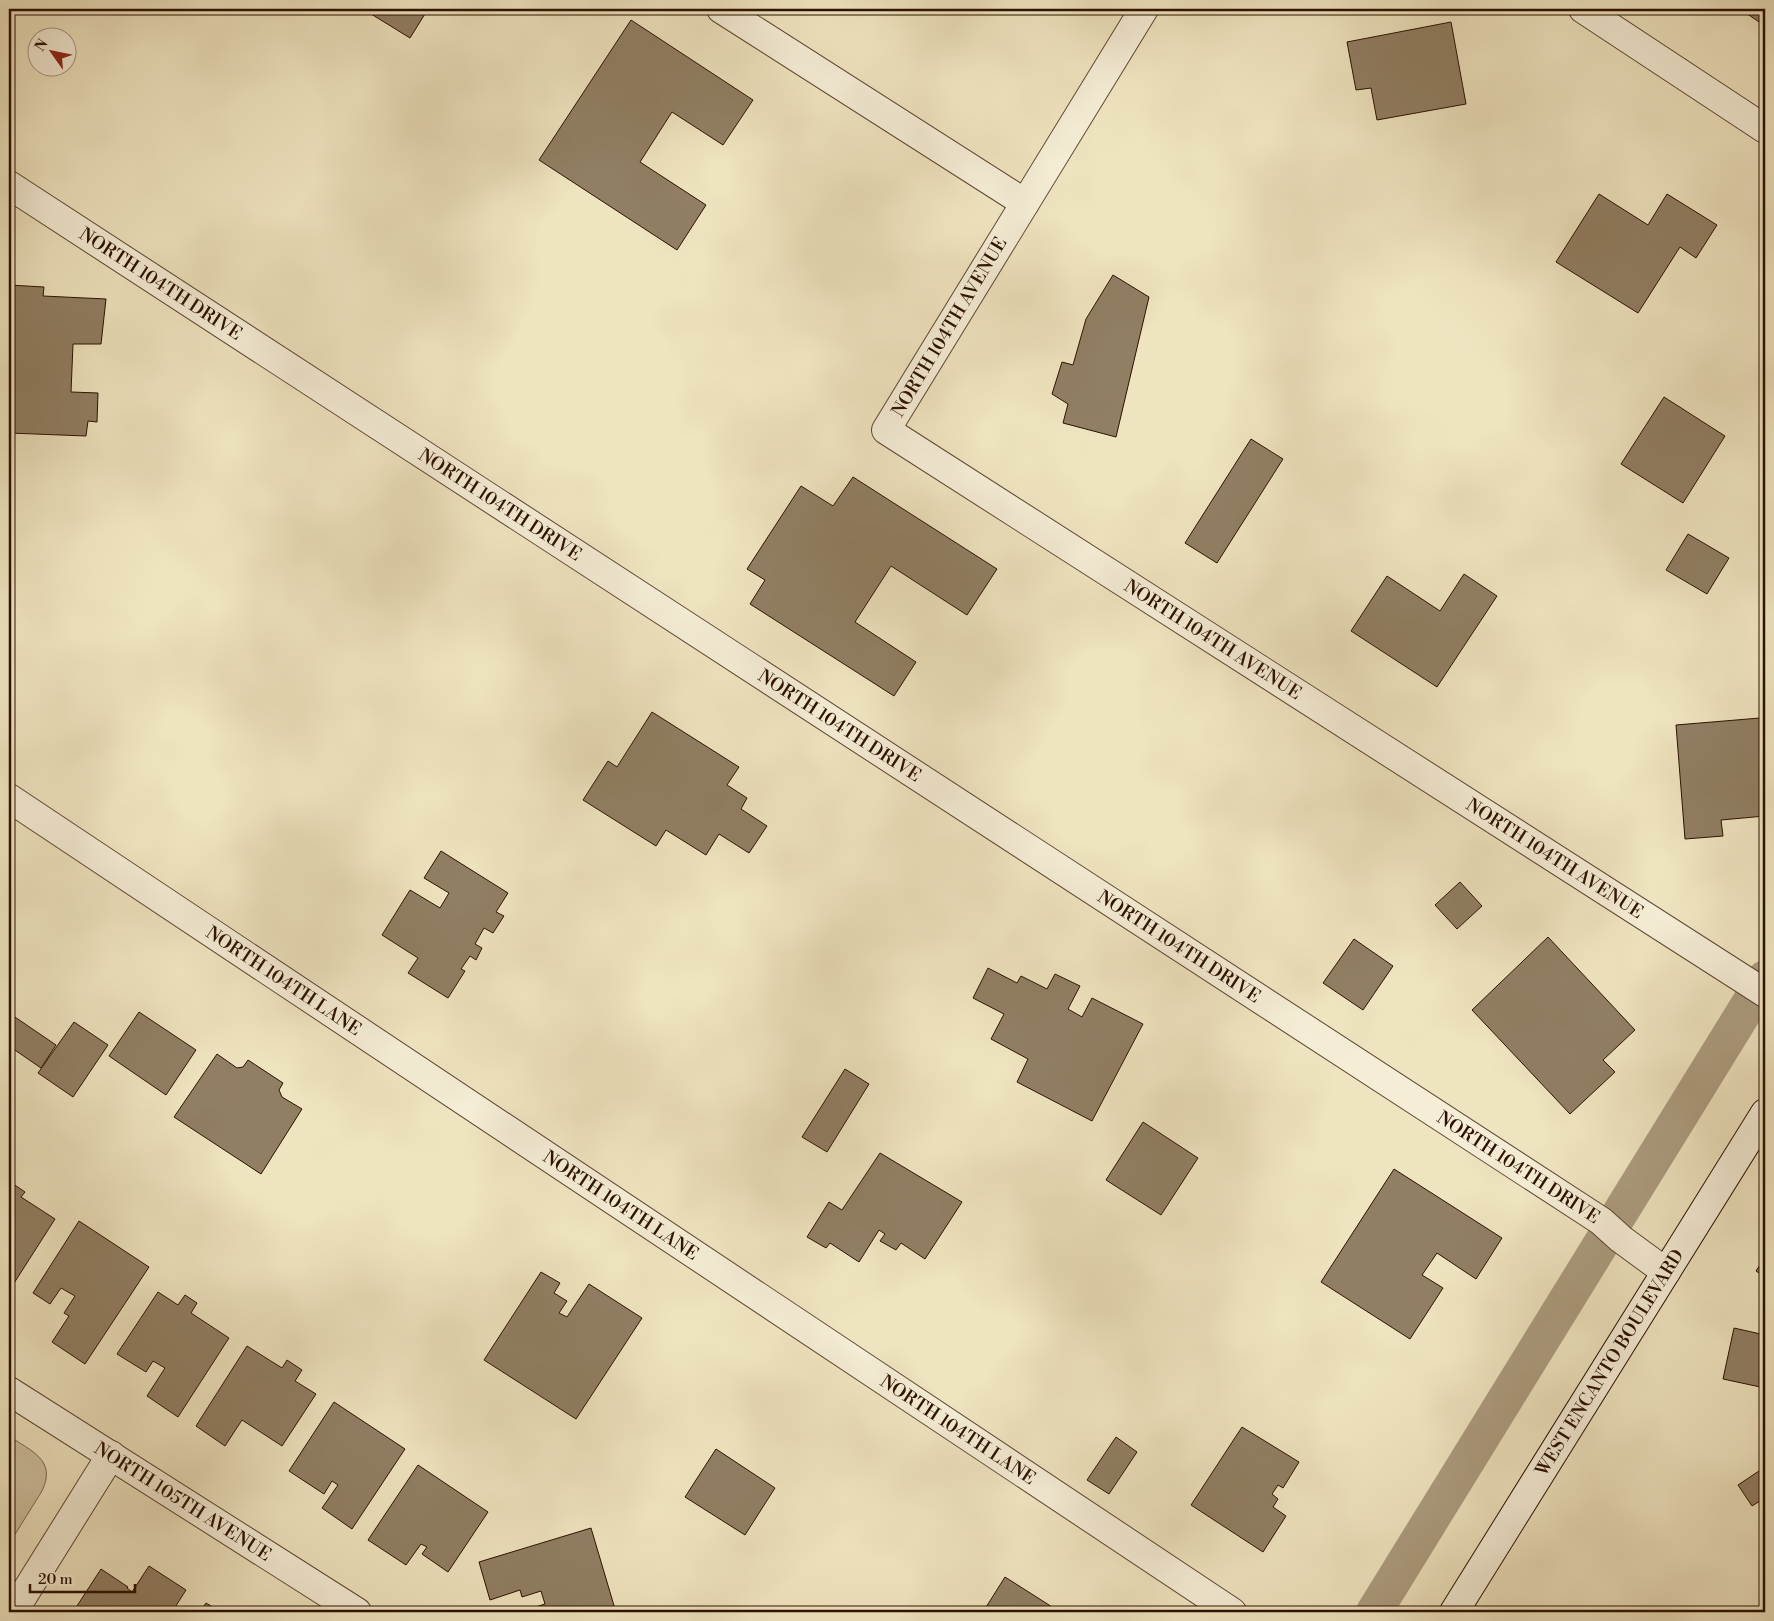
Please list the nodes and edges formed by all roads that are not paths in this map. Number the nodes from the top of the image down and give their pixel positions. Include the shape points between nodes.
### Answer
1 (721, 9) edge
2 (1144, 9) edge
3 (1583, 9) edge
4 (1765, 129) edge
5 (9, 185) edge
6 (1025, 203) junction
7 (9, 798) edge
8 (1757, 988) edge
9 (1765, 1113) edge
10 (1666, 1272) junction
11 (9, 1391) edge
12 (111, 1456) junction
13 (12, 1612) edge
14 (357, 1612) edge
15 (1232, 1612) edge
16 (1454, 1612) edge

1 - 6 street
2 - 6 street, NORTH 104TH AVENUE
3 - 4 street
5 - 10 street, NORTH 104TH DRIVE via 1611,1230
6 - 8 street, NORTH 104TH AVENUE via 886,430
7 - 15 street, NORTH 104TH LANE
9 - 10 street, WEST ENCANTO BOULEVARD
10 - 16 street, WEST ENCANTO BOULEVARD
11 - 12 street, NORTH 105TH AVENUE
12 - 13 street
12 - 14 street, NORTH 105TH AVENUE

